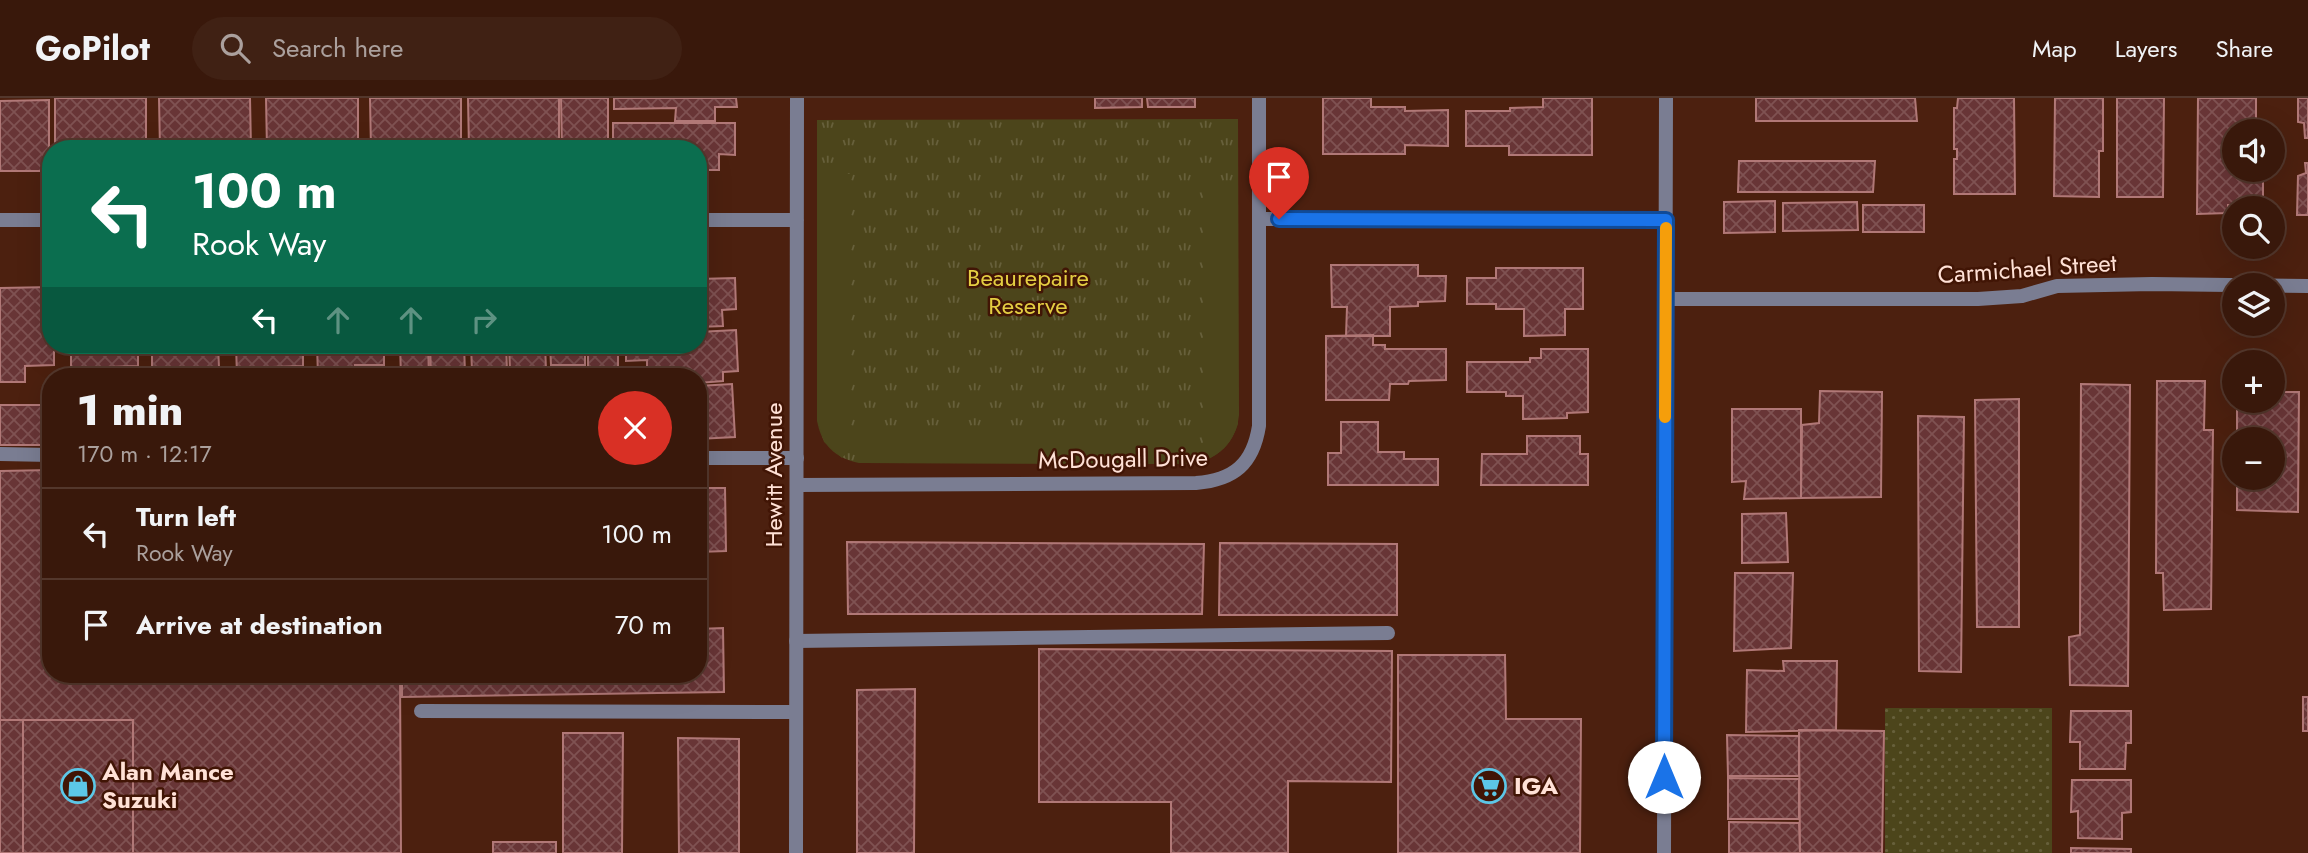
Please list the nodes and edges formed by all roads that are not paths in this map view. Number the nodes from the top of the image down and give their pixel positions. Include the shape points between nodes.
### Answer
1 (797, 98) edge
2 (1259, 98) edge
3 (1666, 98) edge
4 (1259, 219) junction
5 (0, 220) edge
6 (42, 220) edge
7 (707, 220) edge
8 (797, 220) junction
9 (1666, 220) junction
10 (2308, 286) edge
11 (1666, 299) junction
12 (0, 454) edge
13 (42, 455) edge
14 (707, 458) edge
15 (797, 458) junction
16 (797, 485) junction
17 (1388, 633) dead end
18 (796, 641) junction
19 (421, 711) dead end
20 (796, 712) junction
21 (796, 853) edge
22 (1664, 853) edge

1 - 8 street, Hewitt Avenue
2 - 4 street, McDougall Drive
3 - 9 street
4 - 9 street
4 - 16 street, McDougall Drive via 1259,426 1250,455 1231,474 1196,483
5 - 6 street
7 - 8 street
8 - 15 street, Hewitt Avenue
9 - 11 street
10 - 11 street, Carmichael Street via 2057,286 2022,296 1978,299
11 - 22 street
12 - 13 street
14 - 15 street
15 - 16 street, Hewitt Avenue
16 - 18 street, Hewitt Avenue
17 - 18 street
18 - 20 street, Hewitt Avenue
19 - 20 street
20 - 21 street, Hewitt Avenue

